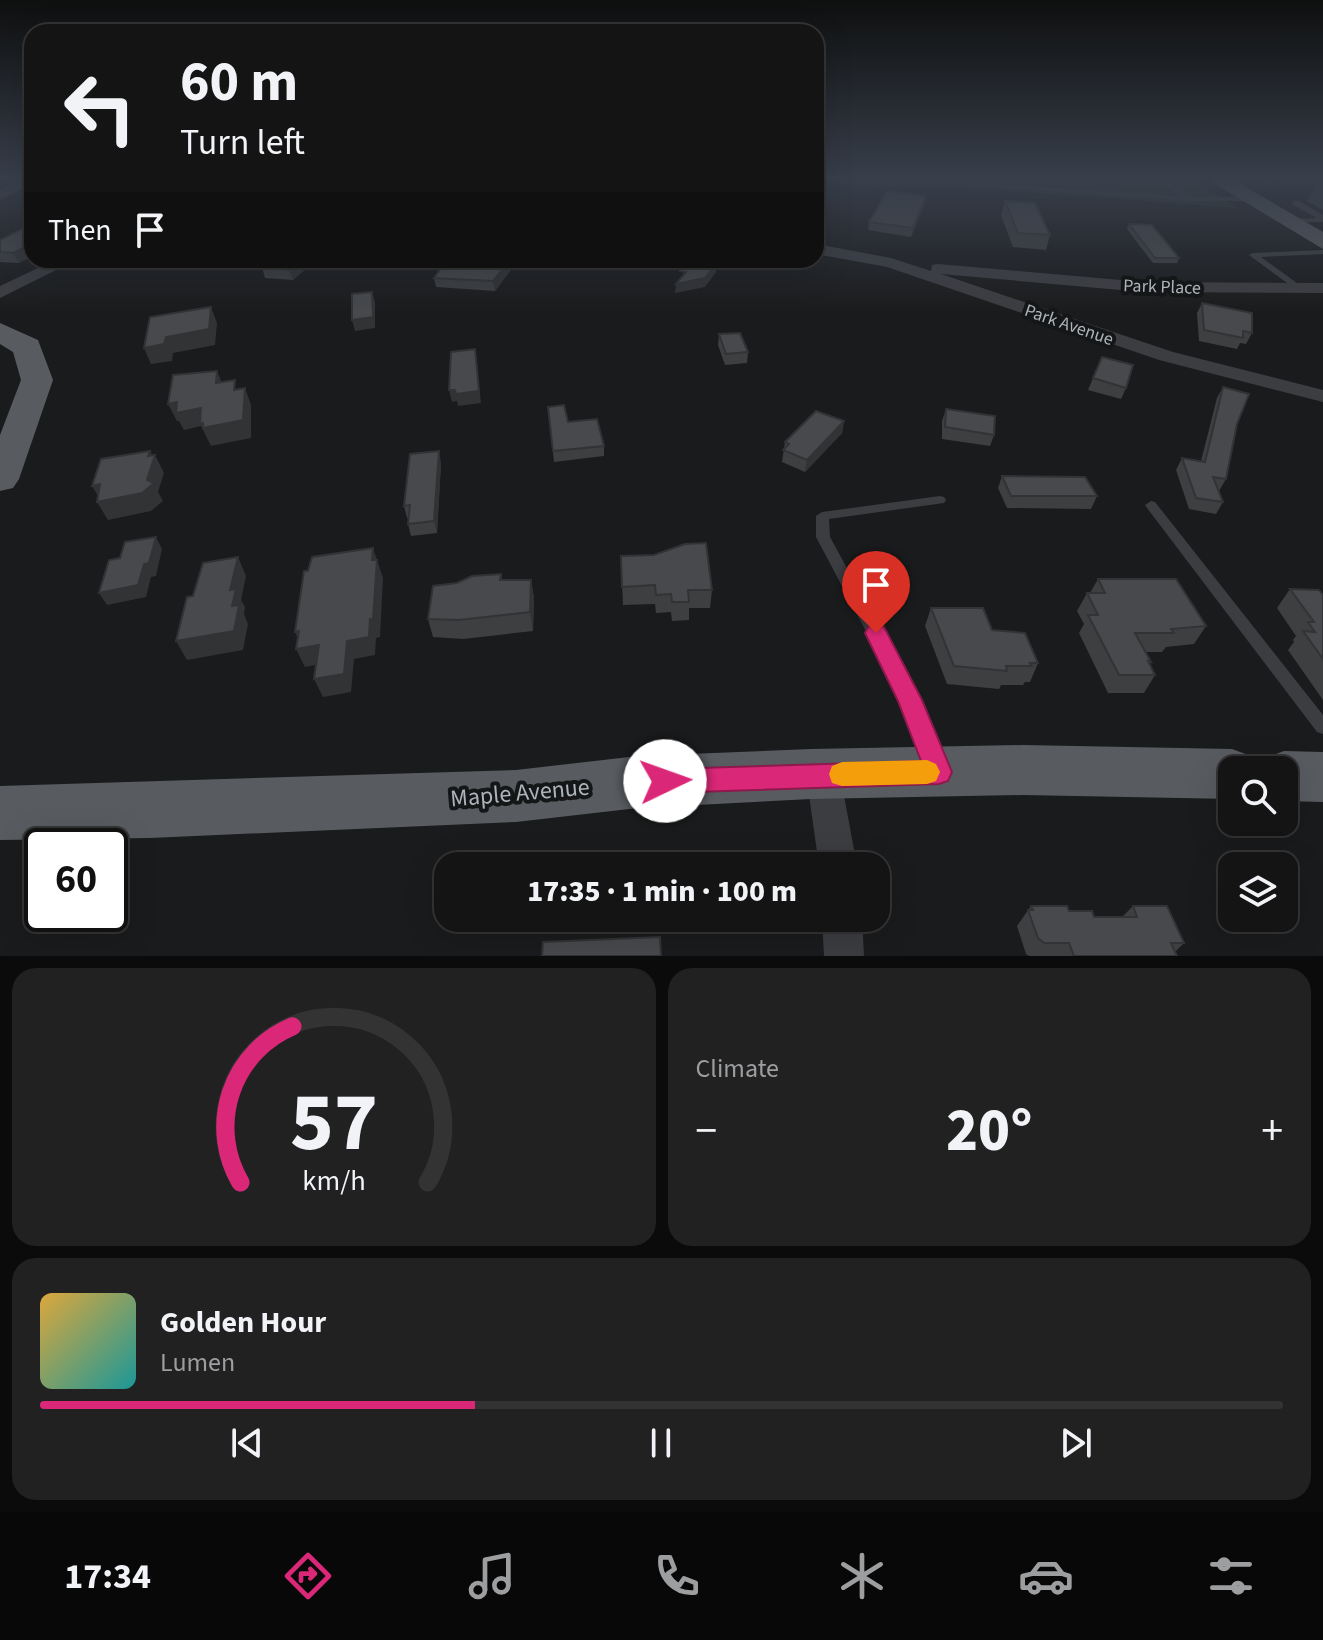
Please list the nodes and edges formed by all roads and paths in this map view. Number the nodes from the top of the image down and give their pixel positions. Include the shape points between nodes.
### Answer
1 (1304, 224) edge
2 (1323, 242) edge
3 (824, 250) edge
4 (1323, 252) edge
5 (891, 263) junction
6 (52, 268) edge
7 (1001, 277) junction
8 (1298, 288) junction
9 (1323, 288) edge
10 (0, 293) edge
11 (999, 302) junction
12 (0, 332) edge
13 (1323, 396) edge
14 (0, 479) edge
15 (940, 500) dead end
16 (1151, 505) dead end
17 (1323, 727) edge
18 (939, 772) junction
19 (823, 774) junction
20 (1218, 774) edge
21 (1298, 776) edge
22 (1323, 777) edge
23 (11, 806) edge
24 (836, 852) edge
25 (843, 932) edge
26 (844, 956) edge

1 - 2 main road
3 - 5 street, Park Avenue
4 - 8 lane via 1253,255
5 - 7 street, Park Place
5 - 11 street, Park Avenue
6 - 10 street
7 - 8 street, Park Place via 1143,287
7 - 11 street via 992,293
8 - 9 street, Park Place
11 - 13 street, Park Avenue via 1180,361
12 - 14 main road via 27,347 37,380
15 - 18 lane via 822,516 823,537 910,700
16 - 17 lane
18 - 19 main road, Maple Avenue
18 - 20 main road, Maple Avenue
19 - 23 main road, Maple Avenue via 638,782 516,796
19 - 24 street
21 - 22 main road
25 - 26 street

